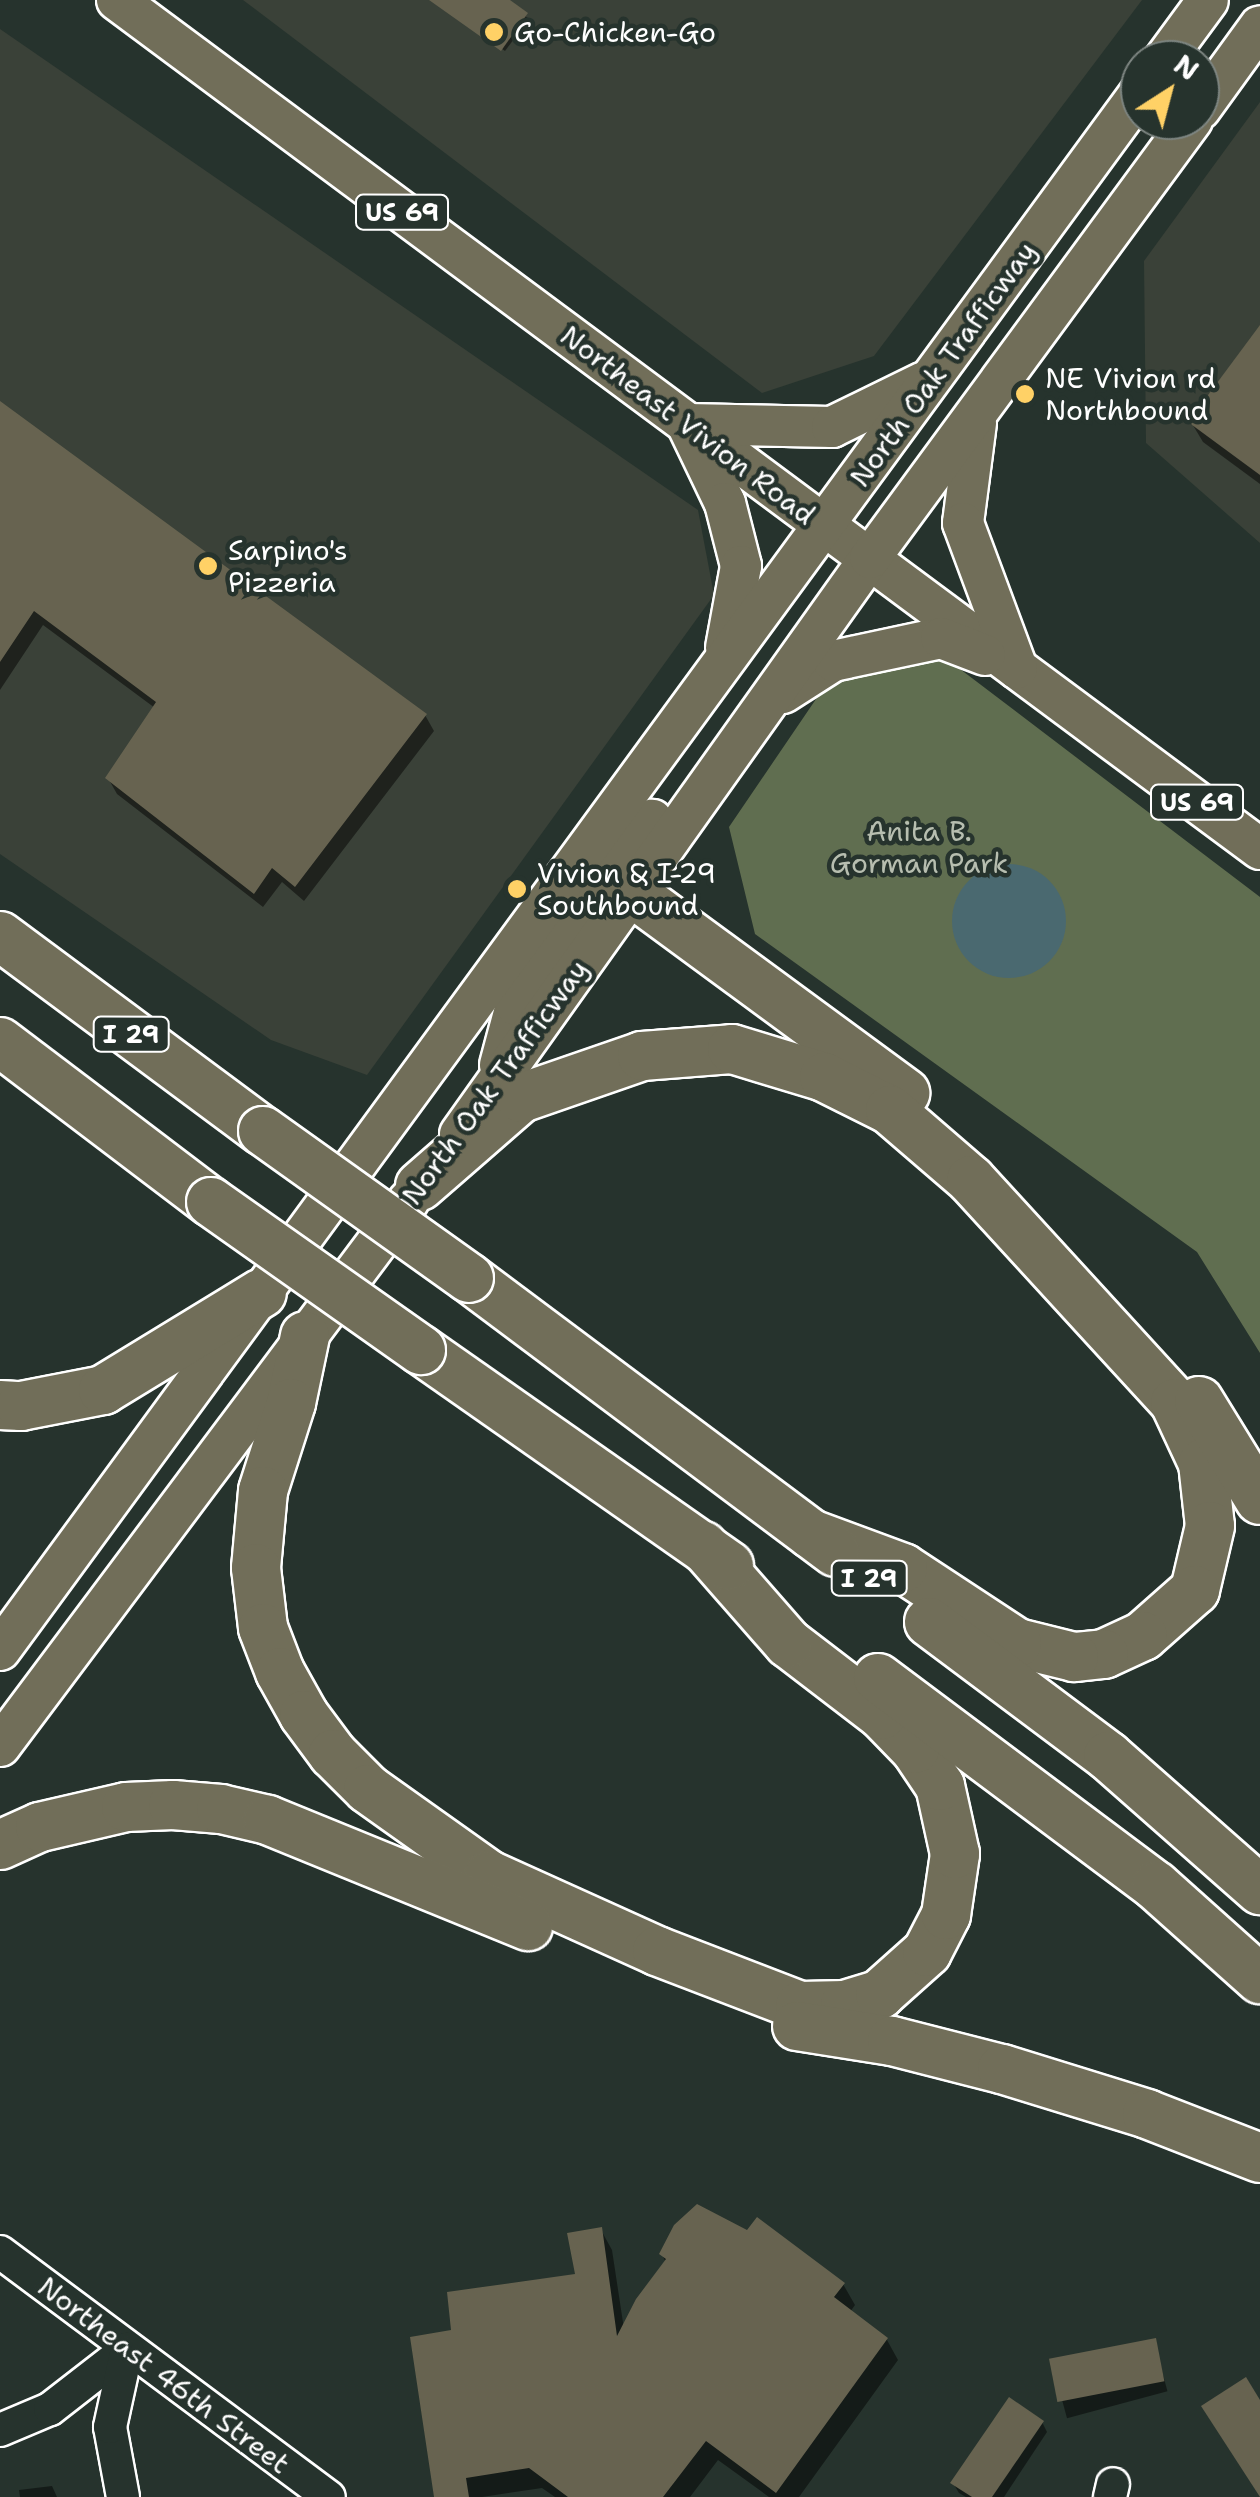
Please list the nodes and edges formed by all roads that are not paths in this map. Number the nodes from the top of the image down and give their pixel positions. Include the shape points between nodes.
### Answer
1 (117, 0) edge
2 (1208, 0) edge
3 (1260, 26) edge
4 (1179, 40) edge
5 (1220, 81) edge
6 (1120, 120) edge
7 (1177, 140) edge
8 (932, 378) junction
9 (978, 411) junction
10 (687, 424) junction
11 (824, 526) junction
12 (870, 558) junction
13 (722, 665) junction
14 (1017, 668) junction
15 (770, 700) junction
16 (1260, 849) edge
17 (633, 892) junction
18 (0, 936) edge
19 (0, 1042) edge
20 (494, 1088) junction
21 (420, 1186) junction
22 (262, 1293) junction
23 (306, 1336) junction
24 (0, 1405) edge
25 (1260, 1500) edge
26 (810, 1534) junction
27 (703, 1546) junction
28 (0, 1650) edge
29 (0, 1746) edge
30 (0, 1845) edge
31 (1260, 1890) edge
32 (1260, 1979) edge
33 (1260, 2158) edge
34 (0, 2252) edge
35 (128, 2349) junction
36 (66, 2398) junction
37 (110, 2426) junction
38 (0, 2430) edge
39 (123, 2497) edge
40 (329, 2497) edge

1 - 10 main road, Northeast Vivion Road / US 69
2 - 4 main road
3 - 5 main road
6 - 8 main road, North Oak Trafficway
7 - 9 main road, North Oak Trafficway
8 - 10 main road via 832,428
8 - 11 main road, North Oak Trafficway
9 - 12 main road, North Oak Trafficway
9 - 14 main road via 963,523
10 - 11 main road, Northeast Vivion Road / US 69
10 - 13 main road via 725,503 741,566
11 - 12 main road, Northeast Vivion Road / US 69
11 - 13 main road, North Oak Trafficway
11 - 20 main road via 785,638 516,1005
12 - 14 main road, Northeast Vivion Road / US 69
12 - 15 main road, North Oak Trafficway
13 - 22 main road, North Oak Trafficway
14 - 15 main road via 942,638 833,662
14 - 16 main road, Northeast Vivion Road / US 69
15 - 17 main road, North Oak Trafficway
17 - 20 main road, North Oak Trafficway
17 - 25 highway via 951,1126 1011,1184 1086,1259 1161,1349
18 - 26 highway, I 29, bridge
19 - 27 highway, I 29, bridge via 211,1202
20 - 21 main road, North Oak Trafficway
21 - 23 main road, North Oak Trafficway
21 - 26 highway via 521,1098 642,1056 732,1049 824,1077 890,1110 971,1180 1175,1402 1203,1463 1210,1526 1195,1590 1143,1636 1104,1654 1074,1657 1017,1643 903,1568
22 - 24 highway via 103,1390
22 - 28 main road, North Oak Trafficway
23 - 27 highway via 263,1490 256,1568 263,1628 280,1672 333,1754 368,1789 489,1875 657,1951 800,2006 845,2005 880,1994 920,1960 946,1916 955,1854 940,1786 882,1715 788,1642
23 - 29 main road, North Oak Trafficway
26 - 31 highway, I 29 via 1108,1756
27 - 32 highway, I 29 via 1156,1886
30 - 33 highway via 40,1827 126,1808 173,1804 268,1820 650,1976 791,2025 1002,2069
34 - 35 street, Northeast 46th Street
35 - 36 street
35 - 37 street
35 - 40 street, Northeast 46th Street
36 - 37 street
36 - 38 street
37 - 39 street

